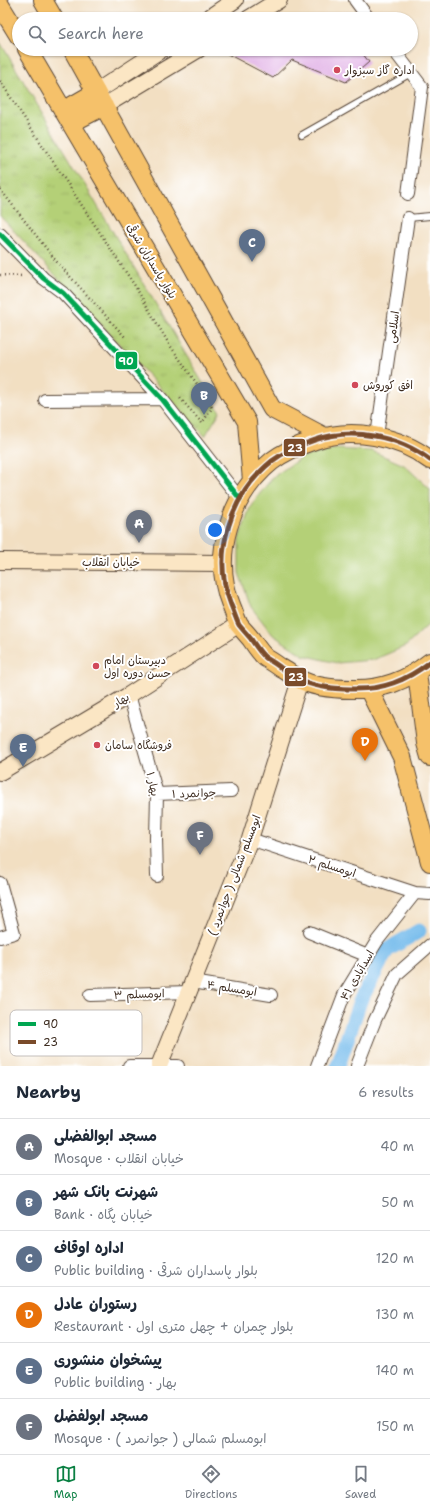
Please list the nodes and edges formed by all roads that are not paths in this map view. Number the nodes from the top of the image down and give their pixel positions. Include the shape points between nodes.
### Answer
1 (43, 0) edge
2 (235, 0) edge
3 (279, 0) edge
4 (354, 0) edge
5 (0, 5) edge
6 (50, 12) edge
7 (217, 12) edge
8 (259, 12) edge
9 (363, 12) edge
10 (12, 25) edge
11 (31, 56) edge
12 (76, 56) edge
13 (153, 56) edge
14 (187, 56) edge
15 (398, 56) edge
16 (37, 66) junction
17 (411, 73) junction
18 (121, 96) junction
19 (100, 99) junction
20 (67, 117) junction
21 (114, 125) junction
22 (302, 135) dead end
23 (90, 156) junction
24 (408, 194) dead end
25 (430, 216) edge
26 (408, 218) joint
27 (0, 234) edge
28 (162, 399) junction
29 (45, 400) dead end
30 (377, 436) junction
31 (325, 437) junction
32 (430, 460) edge
33 (252, 481) junction
34 (240, 498) junction
35 (0, 561) edge
36 (223, 562) junction
37 (238, 624) junction
38 (423, 668) edge
39 (300, 680) junction
40 (369, 690) junction
41 (129, 695) junction
42 (430, 757) edge
43 (0, 772) edge
44 (231, 791) dead end
45 (157, 794) junction
46 (250, 839) junction
47 (430, 862) edge
48 (158, 876) dead end
49 (0, 883) edge
50 (415, 894) junction
51 (430, 894) edge
52 (309, 932) dead end
53 (0, 937) edge
54 (430, 945) edge
55 (368, 956) junction
56 (191, 987) junction
57 (90, 995) dead end
58 (271, 995) dead end
59 (129, 1066) edge
60 (159, 1066) edge
61 (178, 1066) edge
62 (317, 1066) edge
63 (357, 1066) edge

1 - 6 main road
2 - 7 main road
3 - 8 main road
4 - 9 street
5 - 10 main road
11 - 16 main road, بلوار پاسداران شرقی
12 - 19 main road
13 - 19 main road
14 - 18 main road
15 - 17 street
16 - 20 main road, بلوار پاسداران شرقی
16 - 23 street via 36,80 76,148
17 - 22 lane
17 - 24 street via 422,87
18 - 19 main road
18 - 21 main road
19 - 20 main road
19 - 21 main road
20 - 23 main road, بلوار پاسداران شرقی
21 - 31 main road via 272,408
23 - 33 main road, بلوار پاسداران شرقی via 247,422
25 - 26 lane
26 - 30 street, اسلامی
27 - 28 street via 43,278 63,293
28 - 29 street
28 - 34 street
30 - 31 main road via 351,434
30 - 32 main road via 404,445
31 - 33 main road via 297,446 272,461
33 - 34 main road
34 - 36 main road via 226,534
35 - 36 main road, خیابان انقلاب
36 - 37 main road via 227,594
37 - 39 main road via 264,657
37 - 41 main road, بهار
38 - 40 main road via 394,684
38 - 42 main road via 426,743
39 - 40 main road via 334,689
39 - 46 main road, ابومسلم شمالی ( جوانمرد )
40 - 47 main road via 402,757
41 - 43 main road, بهار
41 - 45 street, بهار ۱
44 - 45 street, جوانمرد ۱
45 - 48 street, بهار ۱
46 - 50 street, ابومسلم ۲
46 - 56 main road, ابومسلم شمالی ( جوانمرد )
49 - 53 street via 14,933
50 - 51 street, ابومسلم ۲
50 - 55 street, اسدآبادی ۴۱
52 - 55 street
54 - 63 street via 397,974
55 - 62 street, اسدآبادی ۴۱ via 344,995
56 - 57 street, ابومسلم ۳
56 - 58 street, ابومسلم ۴
56 - 60 main road, ابومسلم شمالی ( جوانمرد )
59 - 60 street
60 - 61 street

